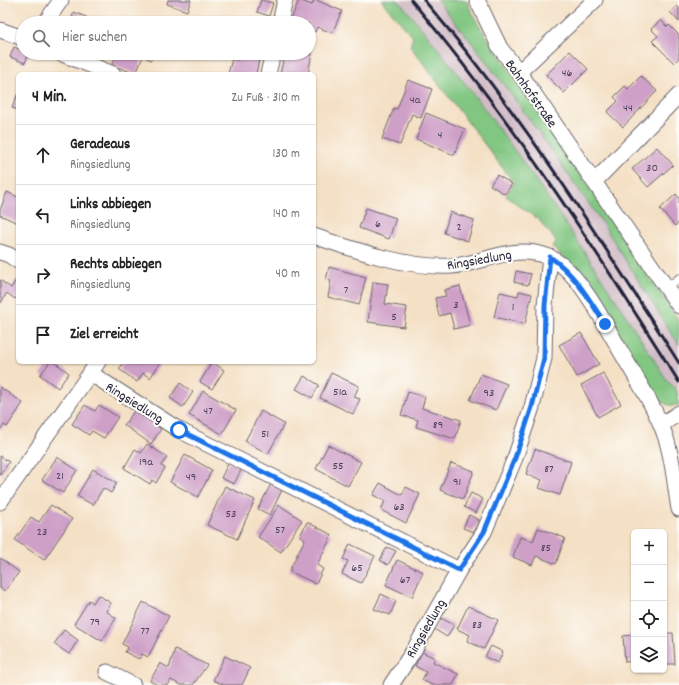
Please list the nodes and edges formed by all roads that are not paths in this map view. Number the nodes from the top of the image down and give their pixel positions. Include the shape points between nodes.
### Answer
1 (61, 0) edge
2 (286, 0) edge
3 (477, 0) edge
4 (594, 0) edge
5 (50, 16) edge
6 (282, 16) edge
7 (0, 30) edge
8 (16, 36) edge
9 (78, 60) edge
10 (271, 60) edge
11 (108, 72) edge
12 (268, 72) edge
13 (519, 72) junction
14 (679, 95) edge
15 (594, 182) junction
16 (316, 237) edge
17 (0, 252) edge
18 (550, 257) junction
19 (16, 260) edge
20 (679, 278) edge
21 (667, 288) junction
22 (679, 306) edge
23 (94, 368) edge
24 (679, 413) edge
25 (661, 425) junction
26 (0, 502) edge
27 (679, 509) edge
28 (459, 570) junction
29 (106, 672) dead end
30 (133, 685) edge
31 (391, 685) edge

1 - 5 street
2 - 6 street
3 - 13 street, Bahnhofstraße via 500,48
4 - 13 street
7 - 8 street
9 - 11 street
10 - 12 street
13 - 15 street, Bahnhofstraße
14 - 15 street
15 - 21 street, Bahnhofstraße
16 - 18 street, Ringsiedlung via 397,260 436,265 454,266 521,252
17 - 19 street
18 - 25 street, Ringsiedlung via 573,276 586,294
18 - 28 street, Ringsiedlung via 545,305 544,358 532,407 515,458 484,532
20 - 21 lane
21 - 22 street, Bahnhofstraße
23 - 26 street, Ringsiedlung
23 - 28 street, Ringsiedlung via 179,430
24 - 25 street
25 - 27 street, Ringsiedlung via 669,450
28 - 31 street, Ringsiedlung
29 - 30 street

